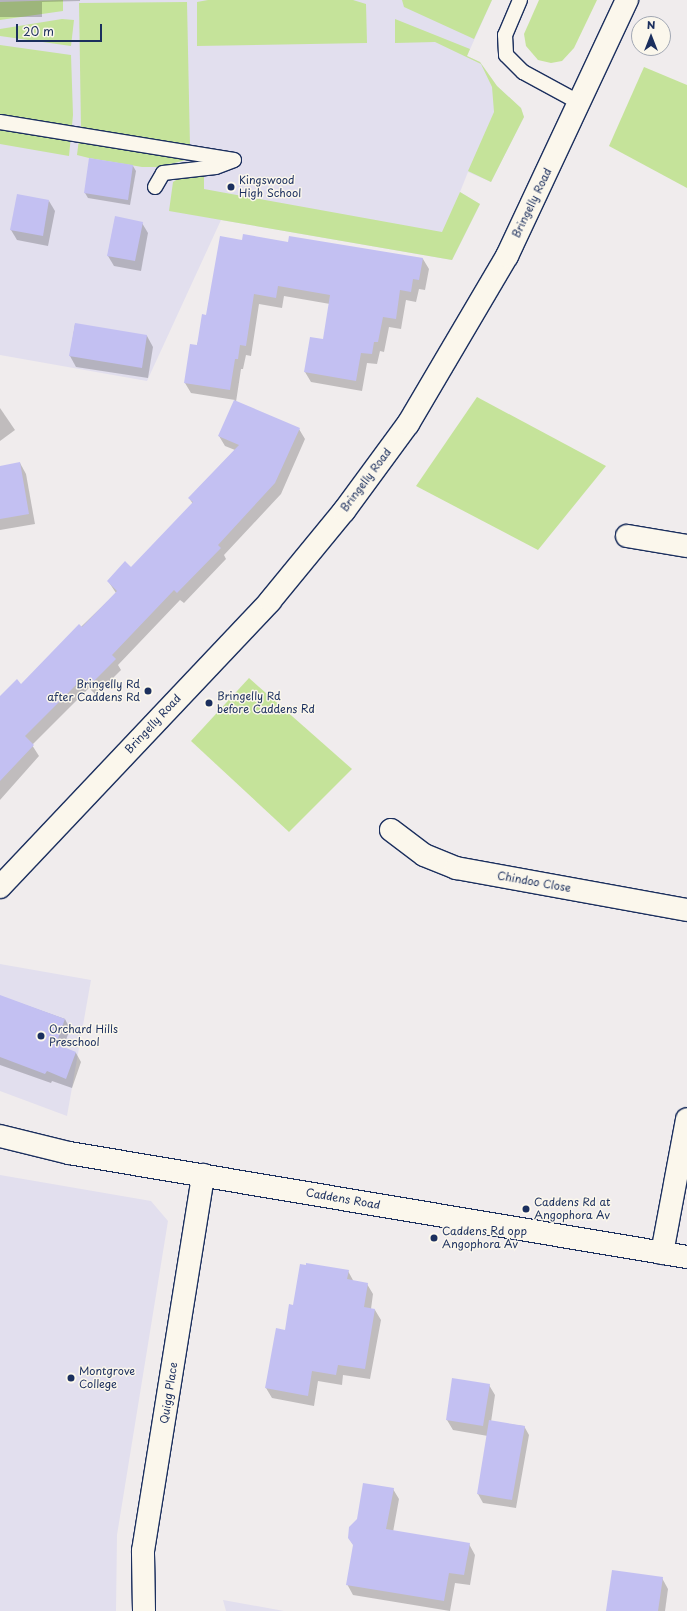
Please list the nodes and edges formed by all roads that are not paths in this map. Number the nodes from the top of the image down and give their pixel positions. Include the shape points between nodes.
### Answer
1 (520, 0) edge
2 (627, 0) edge
3 (580, 103) junction
4 (0, 122) edge
5 (156, 187) dead end
6 (626, 536) dead end
7 (687, 546) edge
8 (391, 830) dead end
9 (0, 887) edge
10 (687, 910) edge
11 (687, 1119) edge
12 (0, 1136) edge
13 (203, 1175) junction
14 (662, 1253) junction
15 (687, 1257) edge
16 (144, 1611) edge

1 - 3 lane via 505,35 506,55 523,72
2 - 3 street, Bringelly Road
3 - 9 street, Bringelly Road via 507,256 414,415 353,498 270,601
4 - 5 lane via 234,160 216,167 164,173
6 - 7 street
8 - 10 street, Chindoo Close via 424,855 456,868
11 - 14 street
12 - 13 street, Caddens Road via 69,1153
13 - 14 street, Caddens Road
13 - 16 street, Quigg Place via 144,1551
14 - 15 street, Caddens Road

